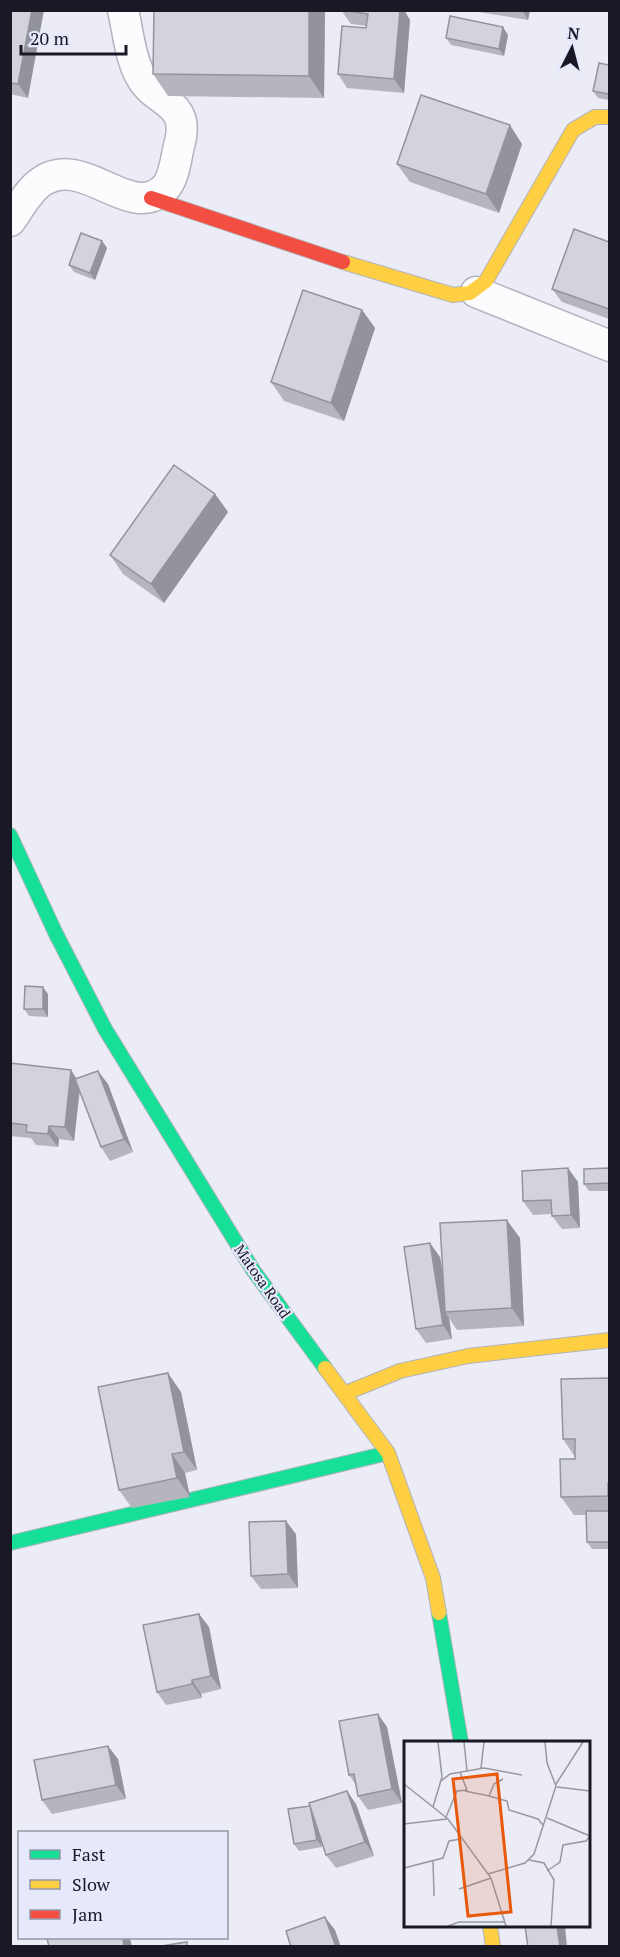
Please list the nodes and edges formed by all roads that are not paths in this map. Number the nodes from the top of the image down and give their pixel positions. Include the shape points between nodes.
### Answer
1 (123, 10) edge
2 (609, 117) edge
3 (151, 198) junction
4 (10, 221) edge
5 (476, 292) junction
6 (609, 346) edge
7 (15, 852) edge
8 (609, 1340) edge
9 (346, 1393) junction
10 (388, 1453) junction
11 (10, 1543) edge
12 (461, 1741) edge
13 (490, 1927) edge
14 (493, 1947) edge

1 - 3 street via 140,76 176,108 181,121 182,132 170,179 165,189
2 - 5 street via 596,117 573,130
3 - 4 street via 139,200 82,176 52,176 39,182
3 - 5 street via 416,286 455,296
5 - 6 street
7 - 9 street, Matosa Road via 111,1039 253,1270
8 - 9 street via 468,1356 400,1371
9 - 10 street, Matosa Road
10 - 11 street
10 - 12 street, Matosa Road via 432,1578
13 - 14 street

